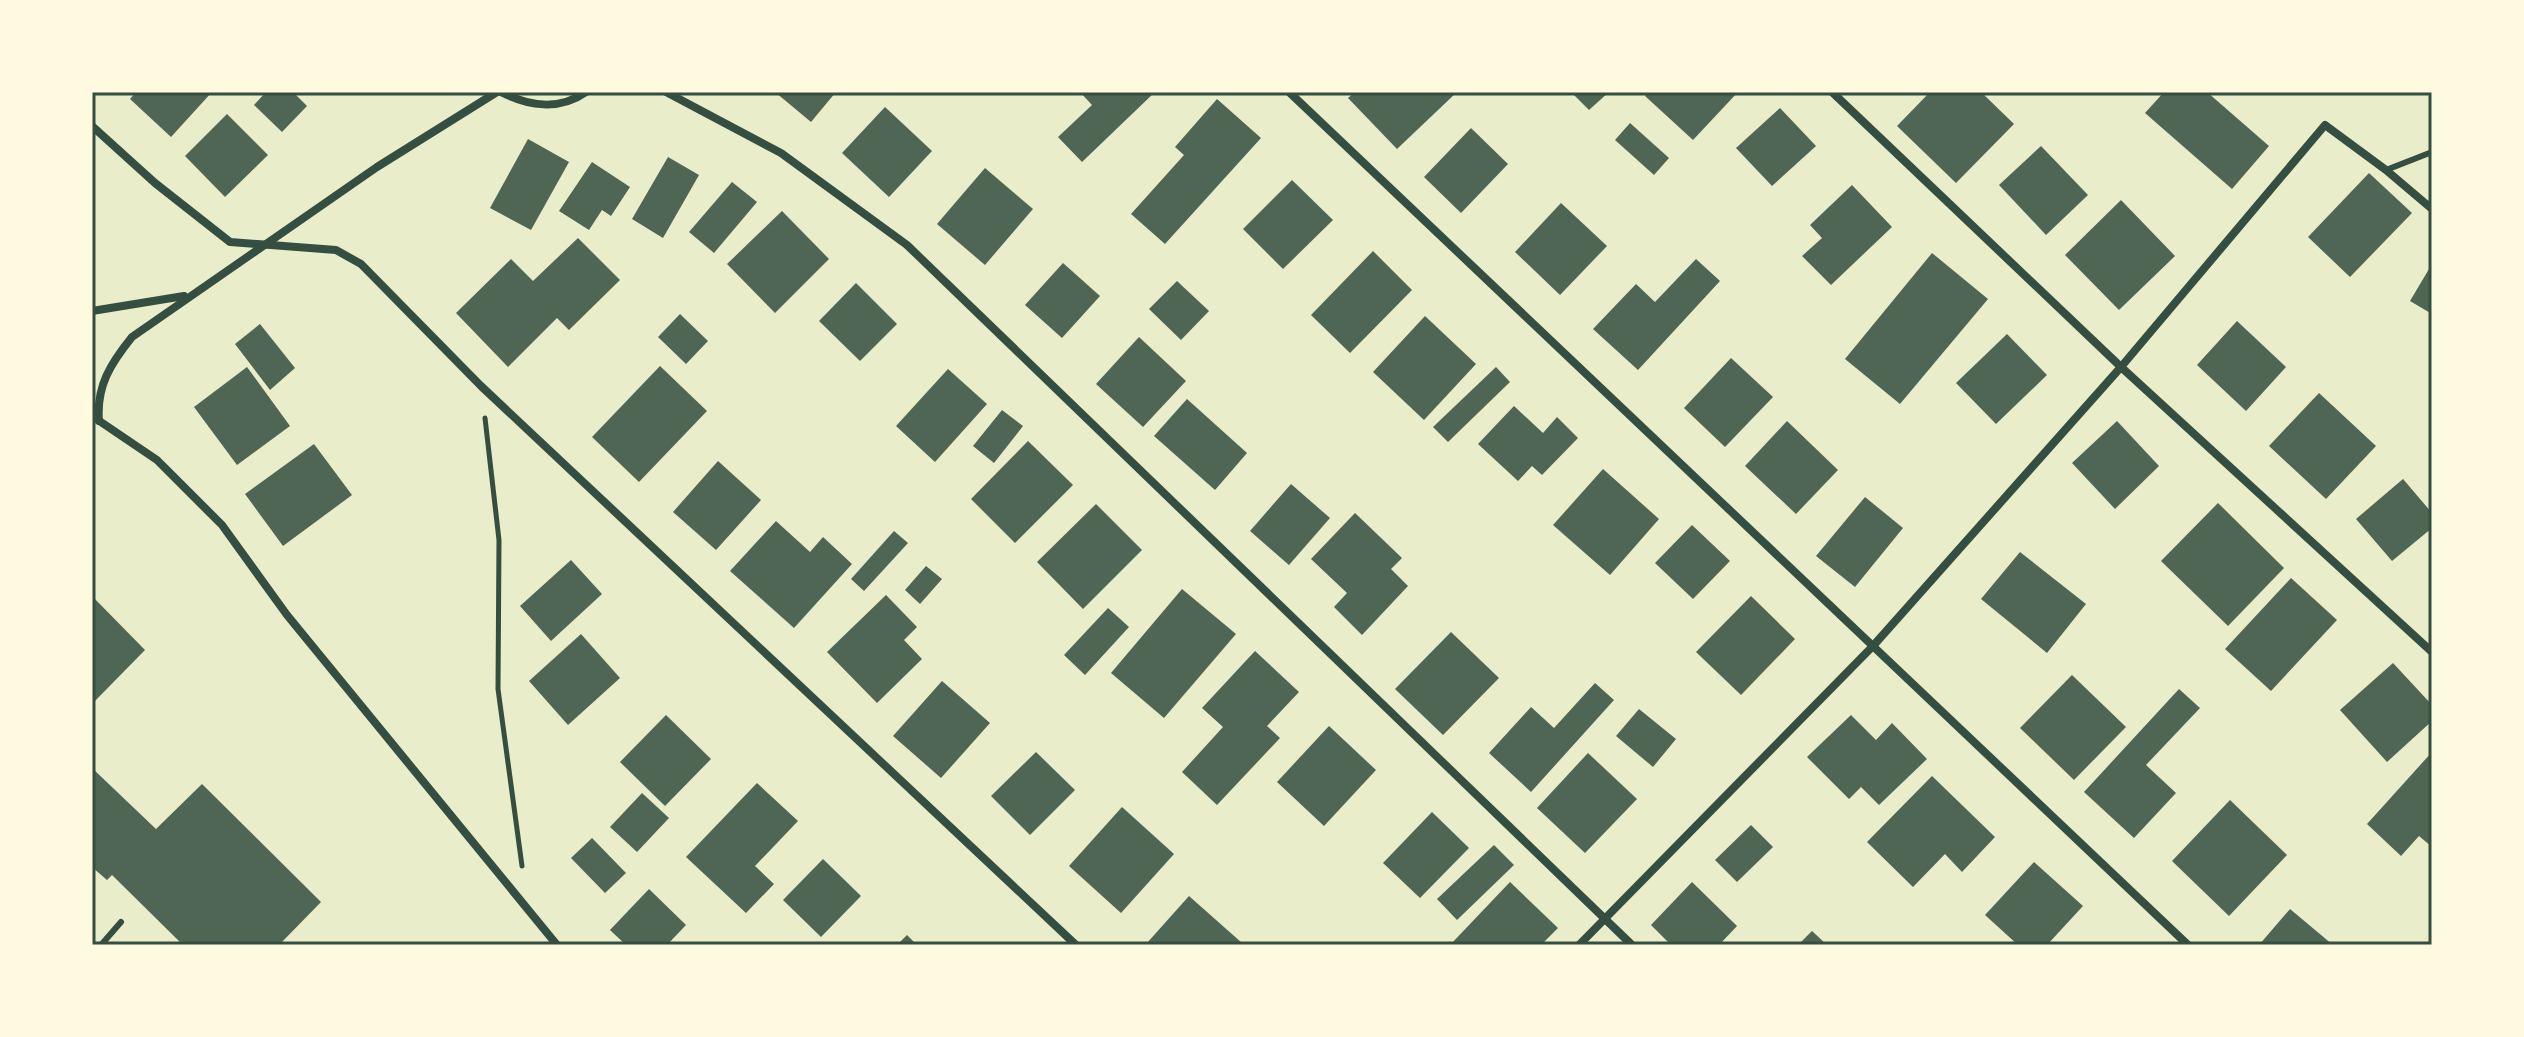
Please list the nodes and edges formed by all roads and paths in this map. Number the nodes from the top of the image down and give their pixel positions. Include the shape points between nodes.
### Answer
1 (499, 92) edge
2 (586, 92) edge
3 (666, 92) edge
4 (1289, 92) edge
5 (1832, 92) edge
6 (92, 126) edge
7 (2432, 152) edge
8 (2386, 170) junction
9 (2432, 209) edge
10 (264, 246) junction
11 (189, 296) junction
12 (92, 311) edge
13 (2121, 367) junction
14 (481, 386) junction
15 (96, 418) edge
16 (1873, 646) junction
17 (2432, 652) edge
18 (528, 910) junction
19 (1605, 919) junction
20 (121, 922) dead end
21 (101, 945) edge
22 (557, 945) edge
23 (1076, 945) edge
24 (1579, 945) edge
25 (1632, 945) edge
26 (2188, 945) edge

1 - 2 street via 539,105
1 - 10 street via 377,167
3 - 19 street via 781,153 907,245
4 - 16 street
5 - 13 street
6 - 10 street via 230,242
7 - 8 lane
8 - 9 street
8 - 13 street via 2325,125
10 - 11 street
10 - 14 street via 336,250 361,264
11 - 12 street
11 - 15 street via 132,337 116,356
13 - 16 street
13 - 17 street
14 - 18 path via 499,540 498,689
14 - 23 street
15 - 18 street via 157,460 222,525 287,615
16 - 19 street
16 - 26 street
18 - 22 street
19 - 24 street
19 - 25 street
20 - 21 lane

